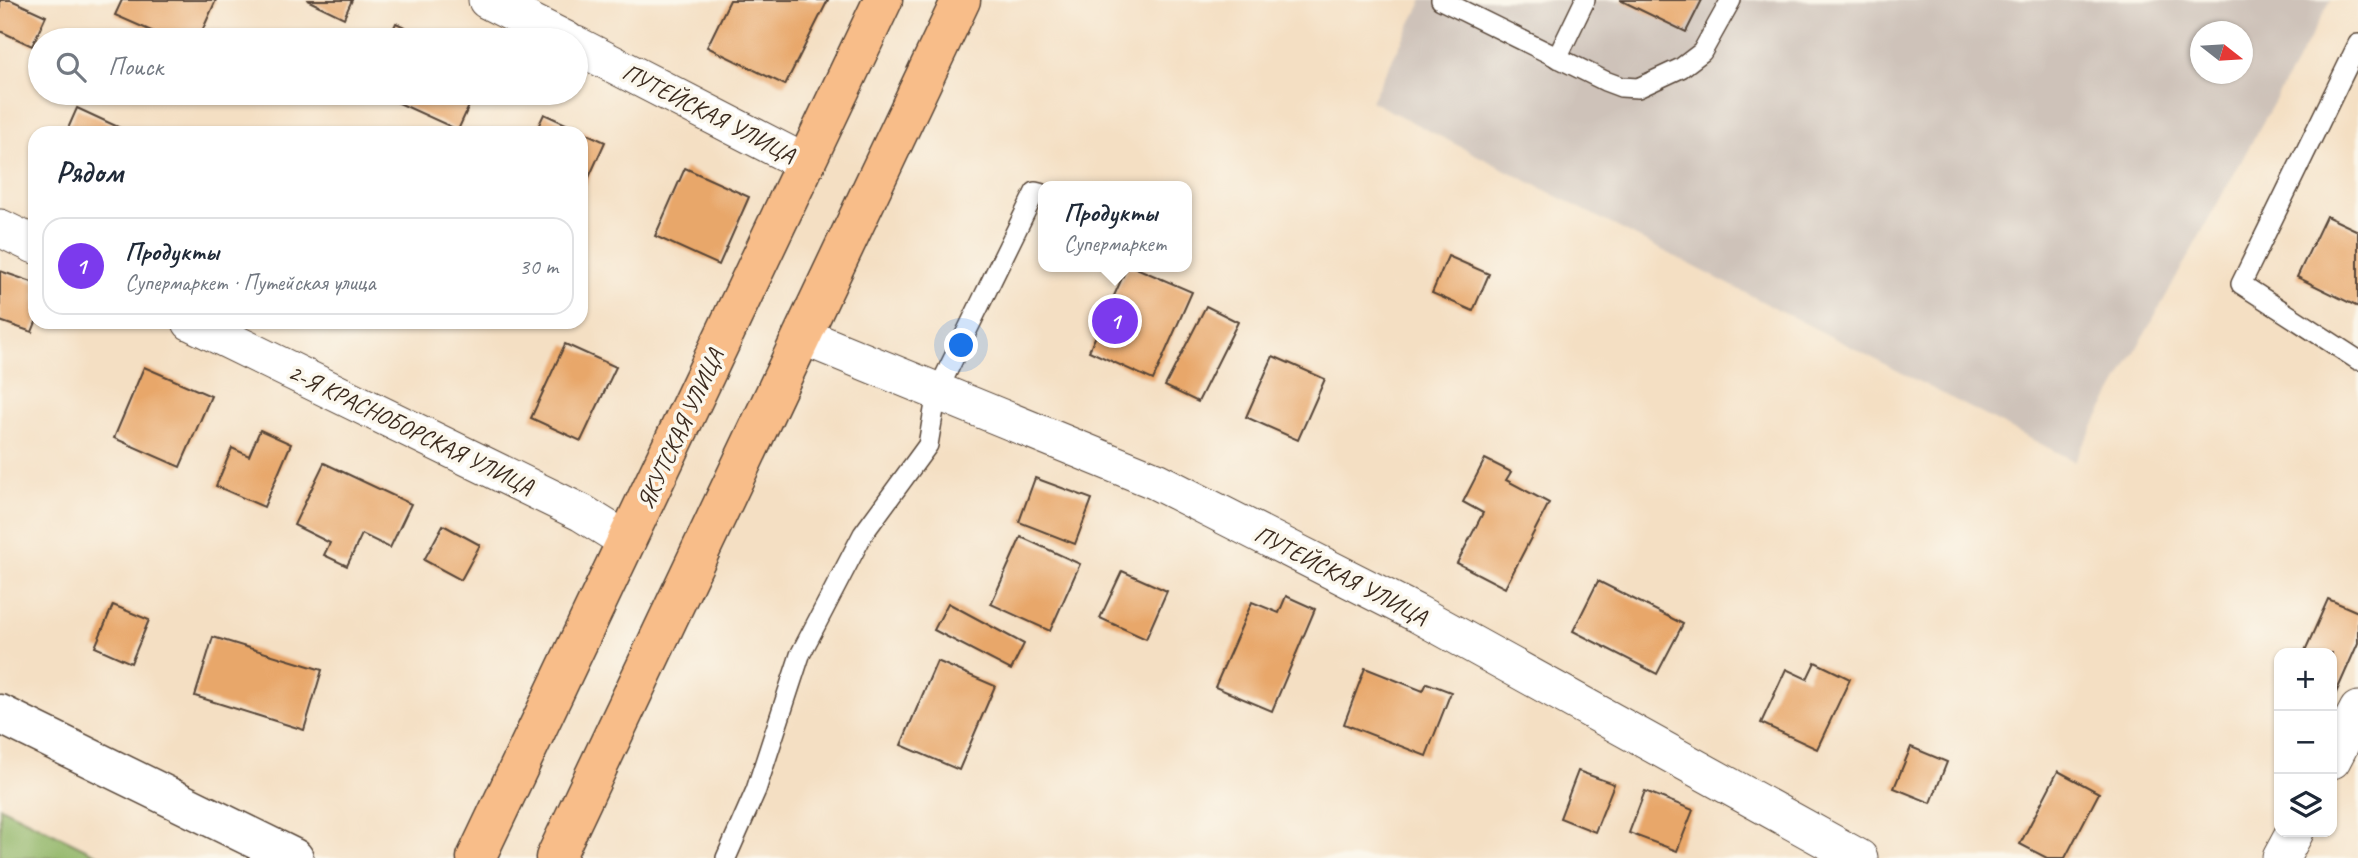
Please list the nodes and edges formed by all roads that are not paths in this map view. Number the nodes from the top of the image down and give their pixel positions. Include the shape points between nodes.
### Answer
1 (487, 0) edge
2 (883, 0) edge
3 (961, 0) edge
4 (1441, 0) edge
5 (1585, 0) edge
6 (1731, 0) edge
7 (542, 28) edge
8 (2358, 44) edge
9 (588, 51) edge
10 (1557, 58) junction
11 (805, 163) junction
12 (1038, 193) edge
13 (0, 228) edge
14 (28, 242) edge
15 (205, 329) edge
16 (802, 336) junction
17 (2358, 360) edge
18 (937, 392) junction
19 (627, 541) junction
20 (2358, 710) edge
21 (0, 714) edge
22 (2337, 750) edge
23 (2292, 837) edge
24 (294, 858) edge
25 (476, 858) edge
26 (555, 858) edge
27 (726, 858) edge
28 (1859, 858) edge
29 (2281, 858) edge

1 - 7 street
2 - 11 main road, ЯКУТСКАЯ УЛИЦА
3 - 16 main road
4 - 10 lane
5 - 10 lane
6 - 10 lane via 1702,52 1681,68 1638,88 1621,87
8 - 17 lane via 2241,284
9 - 11 street, ПУТЕЙСКАЯ УЛИЦА
11 - 19 main road, ЯКУТСКАЯ УЛИЦА
12 - 18 lane
13 - 14 street
15 - 19 street, 2-Я КРАСНОБОРСКАЯ УЛИЦА via 582,513
16 - 18 street, ПУТЕЙСКАЯ УЛИЦА
16 - 26 main road
18 - 27 lane via 928,445 863,534 800,655 756,790
18 - 28 street, ПУТЕЙСКАЯ УЛИЦА via 1156,481 1416,613
19 - 25 main road, ЯКУТСКАЯ УЛИЦА
20 - 22 street
21 - 24 street
23 - 29 street

